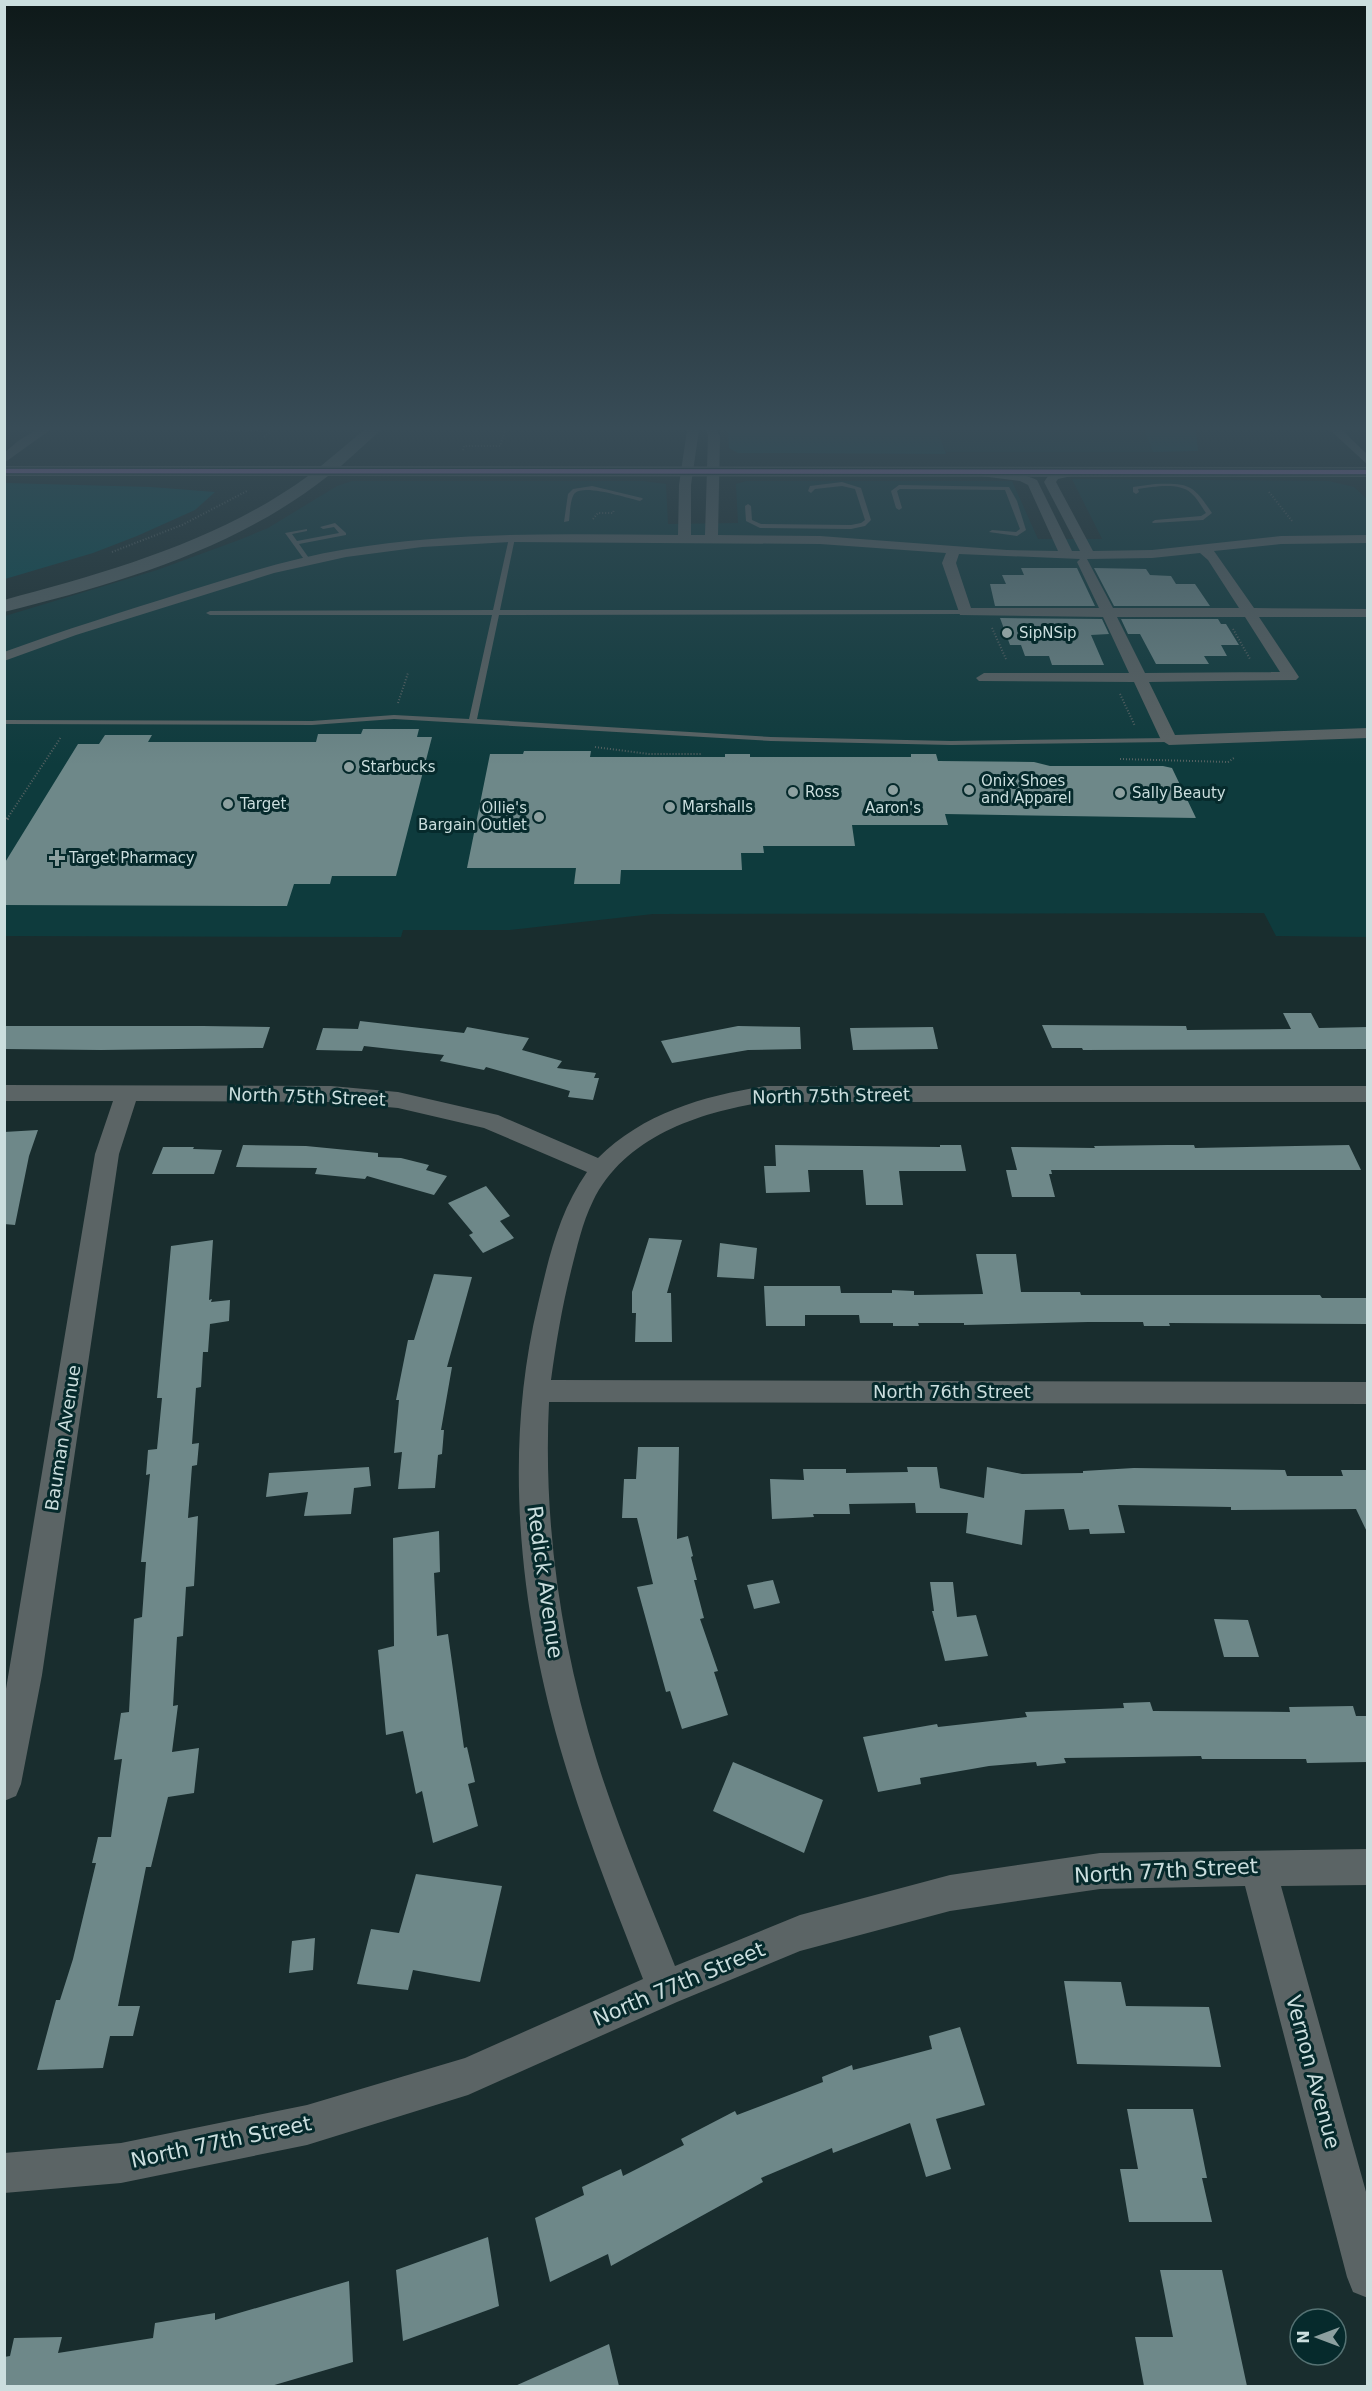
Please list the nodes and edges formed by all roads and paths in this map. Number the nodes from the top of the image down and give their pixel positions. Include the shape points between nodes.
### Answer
1 (137, 542) edge
2 (153, 542) edge
3 (203, 542) edge
4 (304, 542) edge
5 (455, 542) edge
6 (511, 542) edge
7 (865, 542) edge
8 (1061, 542) edge
9 (1079, 542) edge
10 (1266, 542) edge
11 (296, 543) joint
12 (1203, 548) junction
13 (954, 549) junction
14 (104, 554) dead end
15 (1067, 555) junction
16 (1087, 559) junction
17 (308, 561) junction
18 (4, 590) edge
19 (4, 606) edge
20 (497, 612) junction
21 (965, 612) junction
22 (210, 613) dead end
23 (1250, 613) junction
24 (1368, 613) edge
25 (1108, 614) junction
26 (991, 624) dead end
27 (1230, 624) dead end
28 (4, 657) edge
29 (1253, 665) dead end
30 (1009, 666) dead end
31 (984, 678) dead end
32 (1113, 678) junction
33 (1139, 678) junction
34 (4, 722) edge
35 (472, 722) junction
36 (64, 733) dead end
37 (1368, 733) edge
38 (1169, 740) junction
39 (1141, 741) junction
40 (1151, 762) dead end
41 (4, 824) edge
42 (4, 1093) edge
43 (127, 1093) junction
44 (1368, 1094) edge
45 (603, 1170) junction
46 (536, 1391) junction
47 (1368, 1393) edge
48 (4, 1784) edge
49 (1258, 1866) junction
50 (1368, 1867) edge
51 (665, 1988) junction
52 (4, 2173) edge
53 (1368, 2277) edge

1 - 14 path
2 - 18 main road via 104,561
3 - 19 main road via 111,576
4 - 11 lane
5 - 17 street via 400,545
6 - 20 lane
7 - 13 street
8 - 15 street
9 - 16 street
10 - 12 street
11 - 17 lane
12 - 16 street
12 - 23 street
13 - 15 street
13 - 21 street via 950,563
15 - 16 street
16 - 25 street
17 - 28 street via 82,628
20 - 21 lane
20 - 22 lane
20 - 35 lane
21 - 25 street
23 - 24 street
23 - 25 street
23 - 33 street via 1291,677
25 - 33 street
26 - 30 path
27 - 29 path
31 - 32 street
32 - 33 street
32 - 39 path
33 - 38 street
34 - 35 lane via 312,723 394,717
35 - 39 lane via 771,739
36 - 41 path
37 - 38 street
38 - 39 lane
39 - 40 path
42 - 43 street, North 75th Street
43 - 45 street, North 75th Street via 331,1094 398,1100 490,1121
43 - 48 street, Bauman Avenue via 107,1154 27,1675
44 - 45 street, North 75th Street via 765,1094 735,1098 674,1116 623,1148
45 - 46 street, Redick Avenue via 585,1192 571,1226 547,1314
46 - 47 street, North 76th Street
46 - 51 street, Redick Avenue via 532,1497 546,1618 572,1730 613,1853
49 - 50 street, North 77th Street
49 - 51 street, North 77th Street via 1101,1871 950,1893 800,1933
49 - 53 street, Vernon Avenue
51 - 52 street, North 77th Street via 468,2076 307,2125 121,2163

